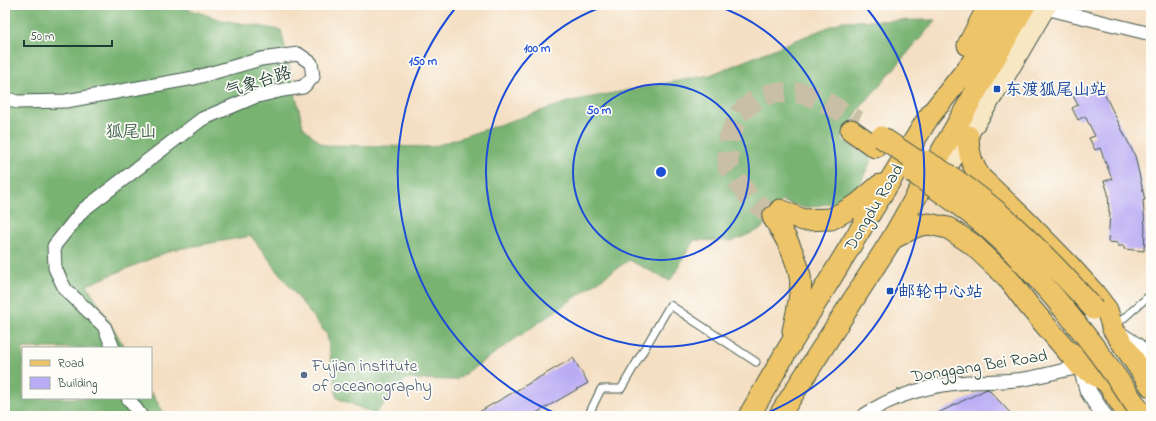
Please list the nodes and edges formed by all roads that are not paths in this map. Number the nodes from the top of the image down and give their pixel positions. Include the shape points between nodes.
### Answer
1 (989, 5) edge
2 (1008, 5) edge
3 (1024, 5) edge
4 (1046, 7) edge
5 (1151, 34) edge
6 (1008, 37) junction
7 (5, 98) edge
8 (928, 118) junction
9 (855, 126) tunnel mouth
10 (968, 136) junction
11 (878, 142) junction
12 (975, 170) junction
13 (903, 172) junction
14 (928, 197) junction
15 (988, 212) junction
16 (892, 239) junction
17 (972, 244) junction
18 (1151, 294) edge
19 (1113, 328) junction
20 (113, 347) edge
21 (789, 347) junction
22 (1151, 361) edge
23 (756, 362) dead end
24 (1081, 367) junction
25 (1151, 386) edge
26 (129, 399) edge
27 (1151, 415) edge
28 (141, 416) edge
29 (588, 416) edge
30 (749, 416) edge
31 (779, 416) edge
32 (863, 416) edge
33 (1104, 416) edge
34 (1129, 416) edge
35 (1143, 416) edge

1 - 8 main road
2 - 8 main road, Dongdu Road via 970,64
3 - 6 main road, Dongdu Road
4 - 5 street
4 - 10 main road
6 - 14 main road
6 - 16 main road, Dongdu Road
7 - 20 street, 气象台路 via 17,102 66,101 194,78 261,59 298,54 311,63 313,77 303,87 254,97 202,119 83,210 54,246 55,268 65,289 104,326
8 - 13 main road, Dongdu Road
9 - 11 main road
10 - 12 main road via 970,159
10 - 14 main road
11 - 13 main road
11 - 19 main road, bridge via 936,167 986,202 1027,238
11 - 27 main road, bridge via 946,181 1021,250 1055,286 1107,349
12 - 15 main road via 977,192
12 - 19 main road via 1094,293 1107,310
13 - 21 main road, Dongdu Road
13 - 21 main road via 858,204 831,219 803,220 776,214 789,242 800,277 798,305
13 - 24 main road, bridge via 1008,259 1070,330
13 - 35 main road, bridge via 962,206 998,236 1084,331
14 - 16 main road
15 - 17 main road via 982,208 976,210 968,222 967,237
15 - 19 main road via 1044,265 1090,314
16 - 17 main road via 913,228 929,224 948,228
16 - 31 main road, Dongdu Road
17 - 24 main road via 1007,277
18 - 19 lane
19 - 22 street via 1138,345
19 - 25 main road
21 - 30 main road, Dongdu Road
23 - 29 lane via 670,305 621,389 601,389
24 - 32 street, Donggang Bei Road via 1024,379 968,382 929,388 901,397
24 - 33 street via 1088,391
24 - 34 main road via 1107,382
26 - 28 street

